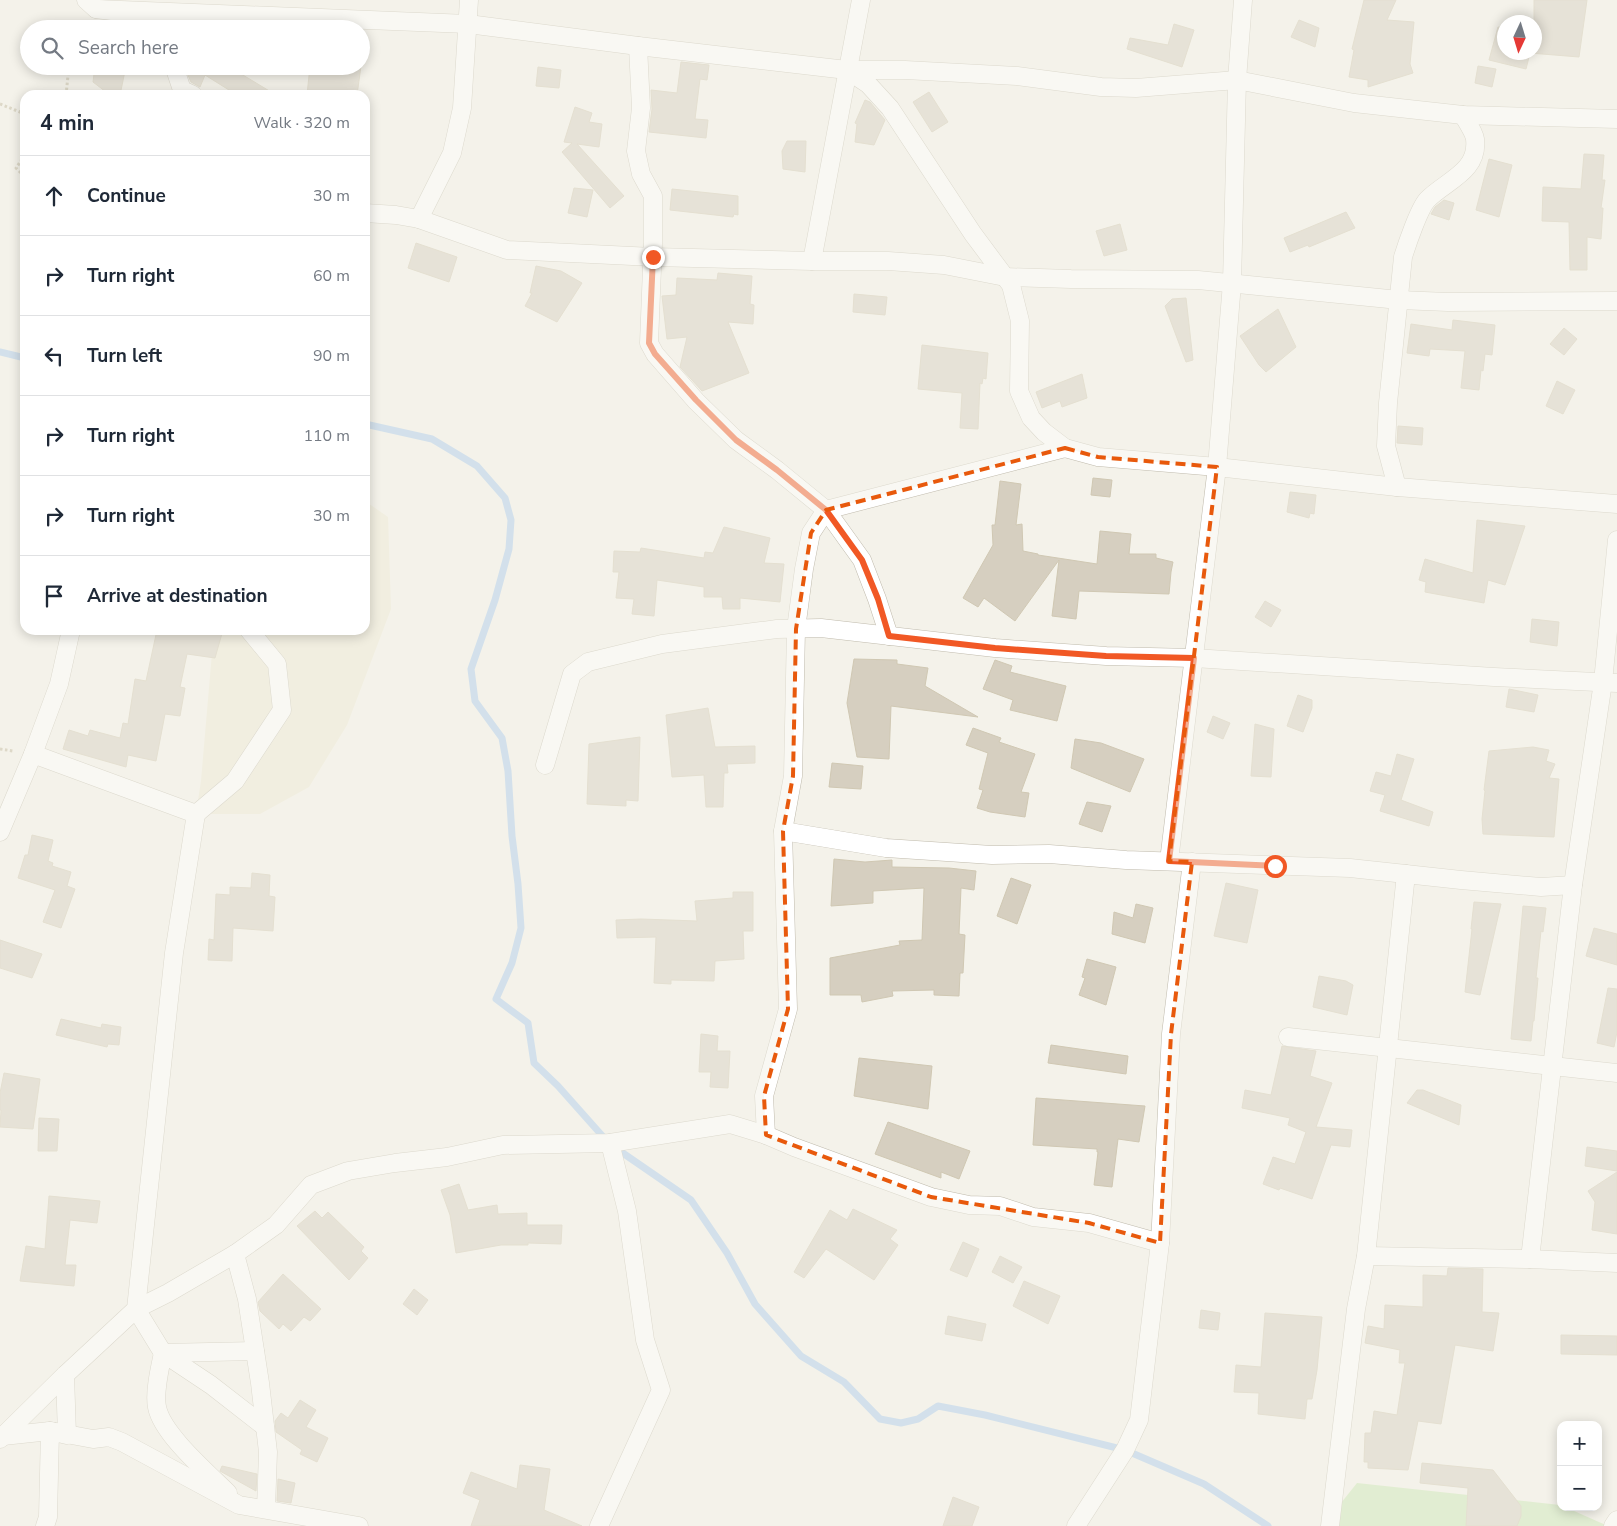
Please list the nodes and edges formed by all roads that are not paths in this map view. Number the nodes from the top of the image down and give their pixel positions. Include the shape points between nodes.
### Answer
1 (468, 0) edge
2 (861, 0) edge
3 (1242, 0) edge
4 (91, 4) edge
5 (144, 20) edge
6 (468, 24) junction
7 (638, 46) junction
8 (847, 70) junction
9 (177, 75) edge
10 (1238, 80) junction
11 (182, 90) edge
12 (1463, 115) junction
13 (1617, 119) edge
14 (370, 213) edge
15 (419, 219) junction
16 (653, 257) junction
17 (812, 261) junction
18 (1005, 277) junction
19 (1232, 283) junction
20 (1399, 300) junction
21 (1617, 301) edge
22 (1065, 448) junction
23 (1217, 467) junction
24 (1396, 486) junction
25 (1617, 504) edge
26 (826, 510) junction
27 (1617, 540) edge
28 (796, 629) junction
29 (70, 635) edge
30 (253, 635) edge
31 (889, 636) junction
32 (1194, 658) junction
33 (1610, 683) edge
34 (33, 754) junction
35 (544, 765) dead end
36 (196, 814) junction
37 (783, 831) junction
38 (0, 832) edge
39 (1169, 861) junction
40 (1192, 862) junction
41 (1275, 866) dead end
42 (1406, 874) junction
43 (1573, 885) junction
44 (1288, 1037) dead end
45 (1388, 1047) junction
46 (1552, 1066) junction
47 (1617, 1073) edge
48 (766, 1135) junction
49 (610, 1143) junction
50 (1160, 1243) junction
51 (236, 1254) junction
52 (1366, 1256) junction
53 (1530, 1259) junction
54 (1617, 1264) edge
55 (136, 1309) junction
56 (255, 1351) junction
57 (163, 1353) junction
58 (65, 1375) junction
59 (265, 1427) junction
60 (50, 1431) junction
61 (2, 1437) edge
62 (239, 1504) junction
63 (266, 1509) junction
64 (1617, 1520) edge
65 (45, 1526) edge
66 (359, 1526) edge
67 (599, 1526) edge
68 (1076, 1526) edge
69 (1330, 1526) edge
70 (1613, 1526) edge

1 - 6 street
2 - 8 street
3 - 10 street
4 - 5 street via 136,14
4 - 6 street
6 - 7 street
6 - 15 street via 462,108 452,153
7 - 8 street
7 - 16 street via 642,108 636,151 641,174 653,196
8 - 10 street via 1016,76 1101,88
8 - 17 street
8 - 18 street via 868,84 890,108
9 - 11 street
10 - 12 street via 1354,103
10 - 19 street
12 - 13 street
12 - 20 street via 1475,138 1473,157 1466,170 1426,201 1403,257
14 - 15 street
15 - 16 street via 507,250
16 - 17 street
16 - 26 street via 649,343 655,354 736,440
17 - 18 street via 944,265
18 - 19 street
18 - 22 street via 1011,286 1020,322 1019,391 1031,418
19 - 20 street
19 - 23 street
20 - 21 street
20 - 24 street via 1386,446
22 - 23 street via 1098,457
22 - 26 street
23 - 24 street
23 - 32 street
24 - 25 street
26 - 28 street via 811,533
26 - 31 street via 862,560
27 - 33 street
28 - 31 street via 821,628
28 - 35 street via 662,644 588,662 572,674
28 - 37 street via 793,776
29 - 34 street via 59,684
30 - 36 street via 277,664 282,710 234,781
31 - 32 street via 1078,654
32 - 33 street
32 - 39 street
33 - 43 street
34 - 36 street
34 - 38 street
36 - 55 street via 174,954
37 - 39 street via 886,848
37 - 48 street via 788,1009 764,1096
39 - 40 street
40 - 41 street
40 - 42 street via 1350,868
40 - 50 street via 1171,1034
42 - 43 street via 1541,887
42 - 45 street
43 - 46 street
44 - 45 street
45 - 46 street
45 - 52 street
46 - 47 street
46 - 53 street
48 - 49 street via 730,1124
48 - 50 street via 931,1197 969,1205 1000,1206 1033,1217 1089,1223
49 - 51 street via 503,1145 447,1157 348,1171 311,1185 276,1225
49 - 67 street via 627,1211 645,1340 661,1390
50 - 68 street via 1139,1420 1125,1450
51 - 55 street
51 - 56 street
52 - 53 street
52 - 69 street via 1356,1309
53 - 54 street
55 - 57 street
55 - 58 street
56 - 57 street
56 - 59 street
57 - 59 street
57 - 62 street via 156,1406 164,1426
58 - 60 street via 68,1435
58 - 61 street
59 - 63 street via 268,1452
60 - 61 street
60 - 62 street via 93,1438 108,1437 122,1442
60 - 65 street via 48,1517
62 - 63 street
63 - 66 street
64 - 70 street

